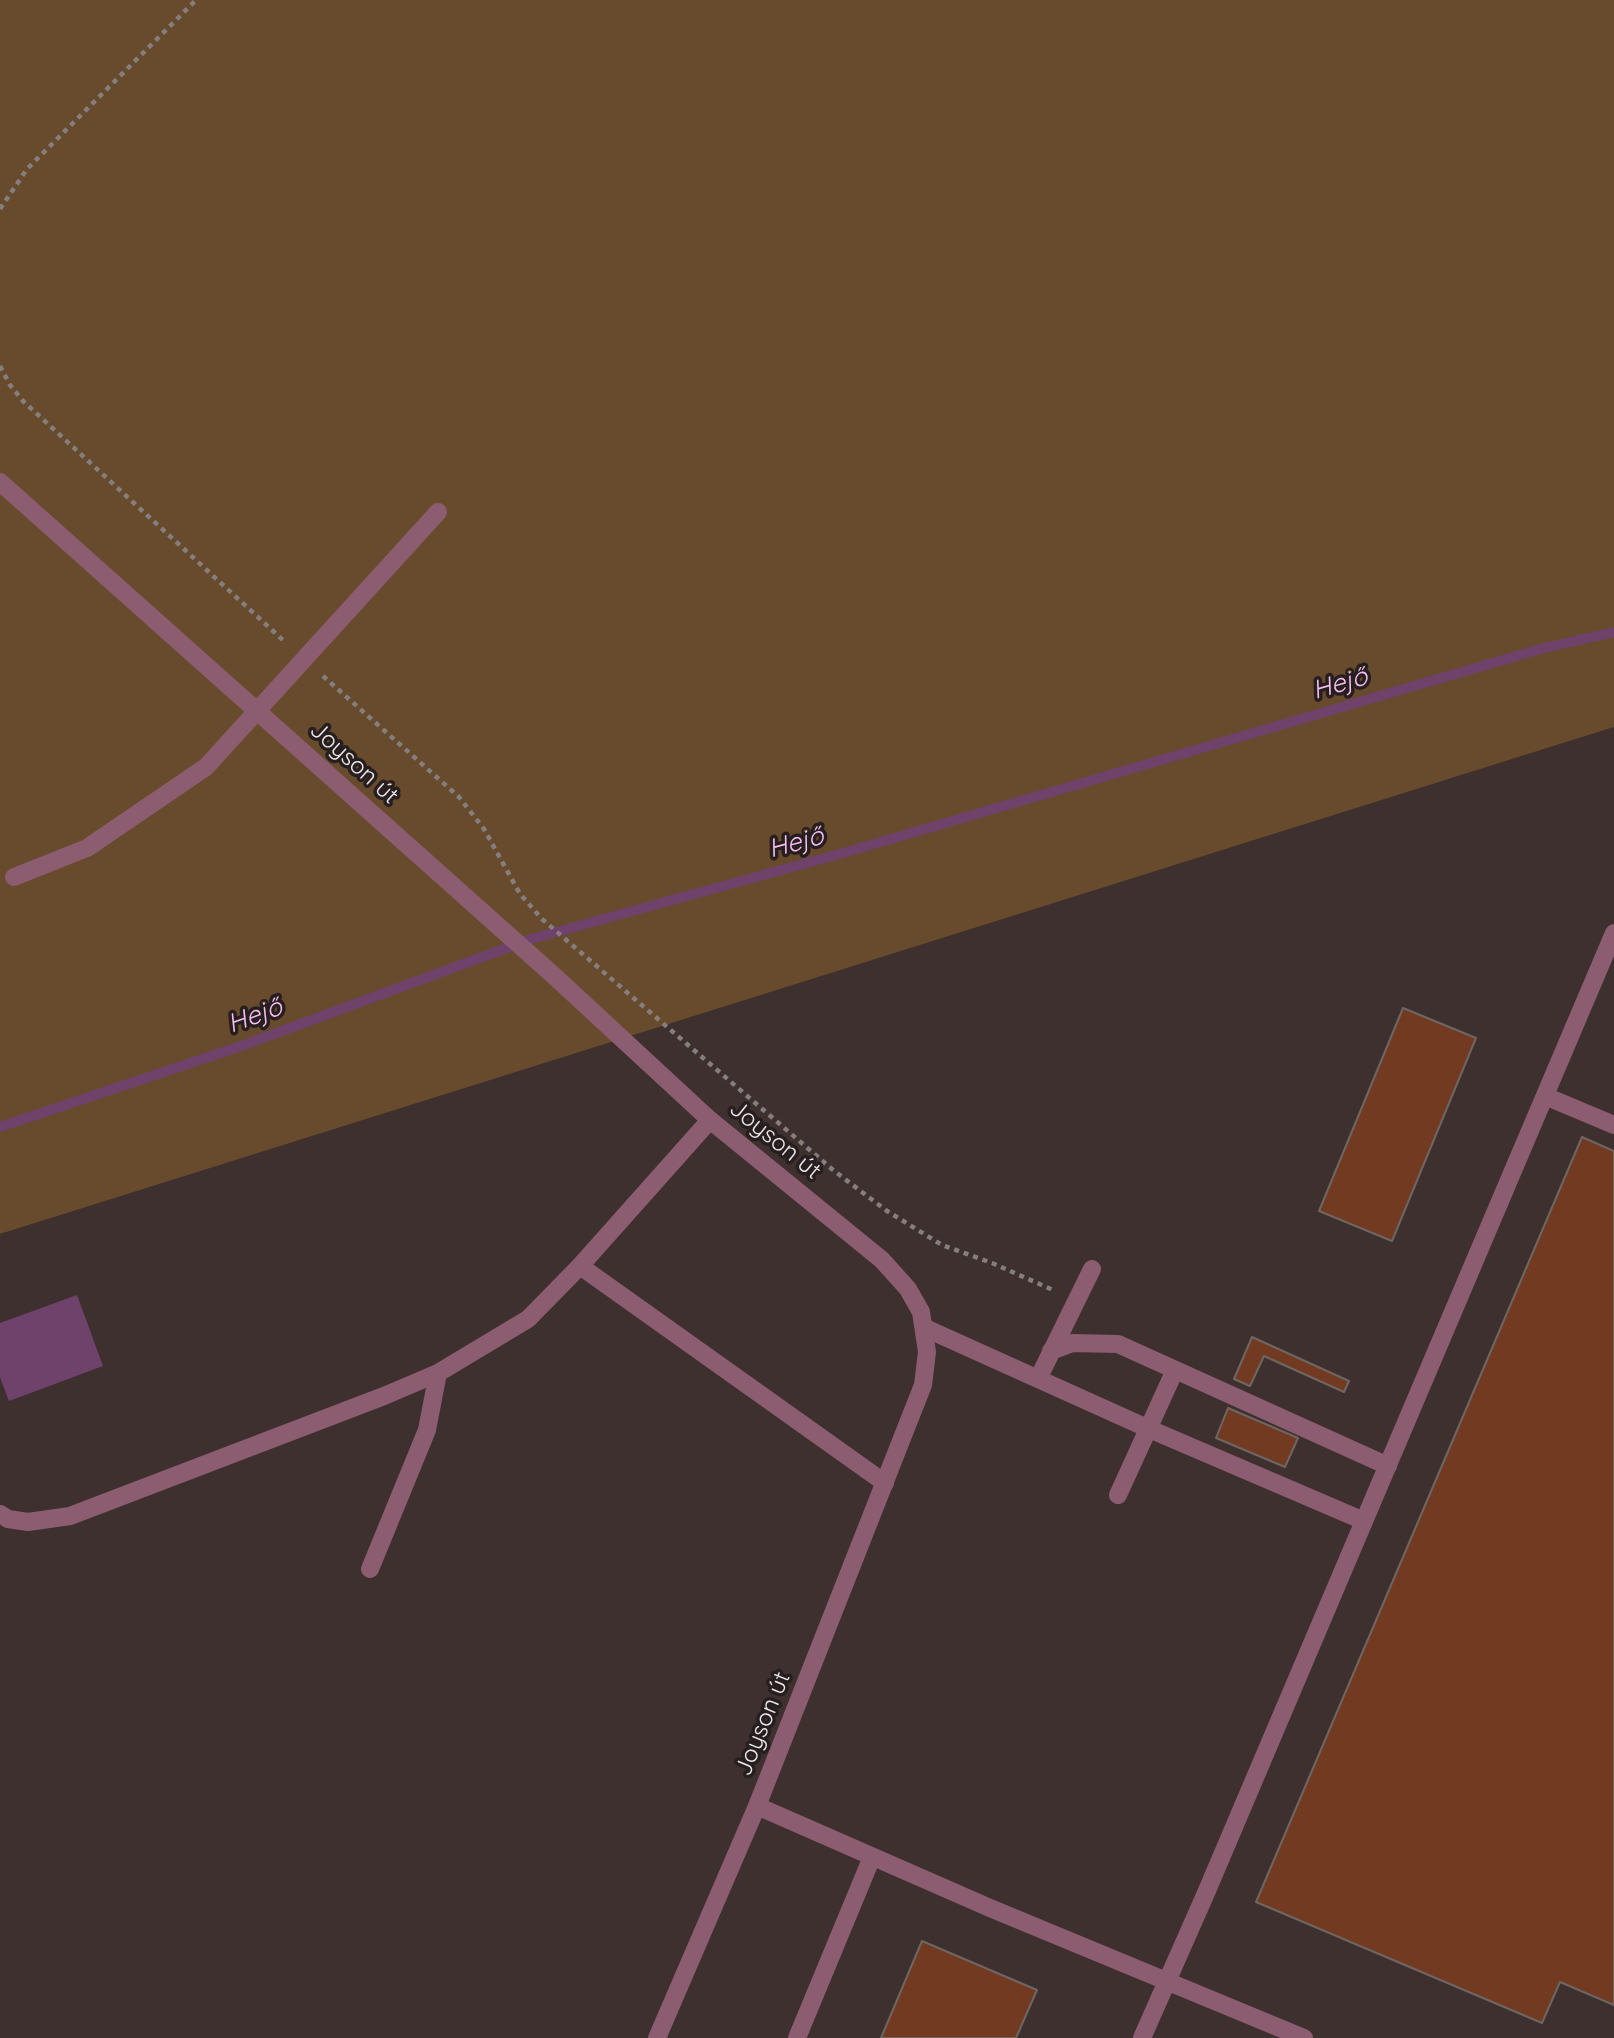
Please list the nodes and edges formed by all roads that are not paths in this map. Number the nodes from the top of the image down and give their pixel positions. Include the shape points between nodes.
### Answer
1 (0, 475) edge
2 (6, 486) edge
3 (438, 512) dead end
4 (259, 710) junction
5 (14, 877) dead end
6 (1614, 933) edge
7 (1545, 1096) junction
8 (710, 1120) junction
9 (1614, 1125) edge
10 (580, 1266) junction
11 (1092, 1269) dead end
12 (925, 1328) junction
13 (1051, 1351) junction
14 (1175, 1370) junction
15 (438, 1373) junction
16 (1038, 1379) junction
17 (1147, 1428) junction
18 (1388, 1466) junction
19 (885, 1483) junction
20 (1118, 1496) dead end
21 (0, 1514) edge
22 (1364, 1521) junction
23 (370, 1569) dead end
24 (757, 1806) junction
25 (872, 1857) junction
26 (1169, 1981) junction
27 (657, 2038) edge
28 (797, 2038) edge
29 (1142, 2038) edge
30 (1304, 2038) edge

1 - 2 street, Joyson út
2 - 4 street, Joyson út
3 - 4 street
4 - 5 street via 206,767 87,848
4 - 8 street, Joyson út
6 - 7 street
7 - 9 street
7 - 18 street
8 - 10 street
8 - 12 street, Joyson út via 883,1260 916,1300
10 - 15 street via 528,1319
10 - 19 street
11 - 13 street
12 - 16 street
12 - 19 street, Joyson út via 923,1385
13 - 14 street via 1072,1343 1118,1344
13 - 16 street
14 - 17 street
14 - 18 street
15 - 21 street via 70,1516 28,1522
15 - 23 street via 427,1430
16 - 17 street
17 - 20 street
17 - 22 street
18 - 22 street
19 - 24 street, Joyson út
22 - 26 street
24 - 25 street
24 - 27 street, Joyson út
25 - 26 street
25 - 28 street
26 - 29 street
26 - 30 street

